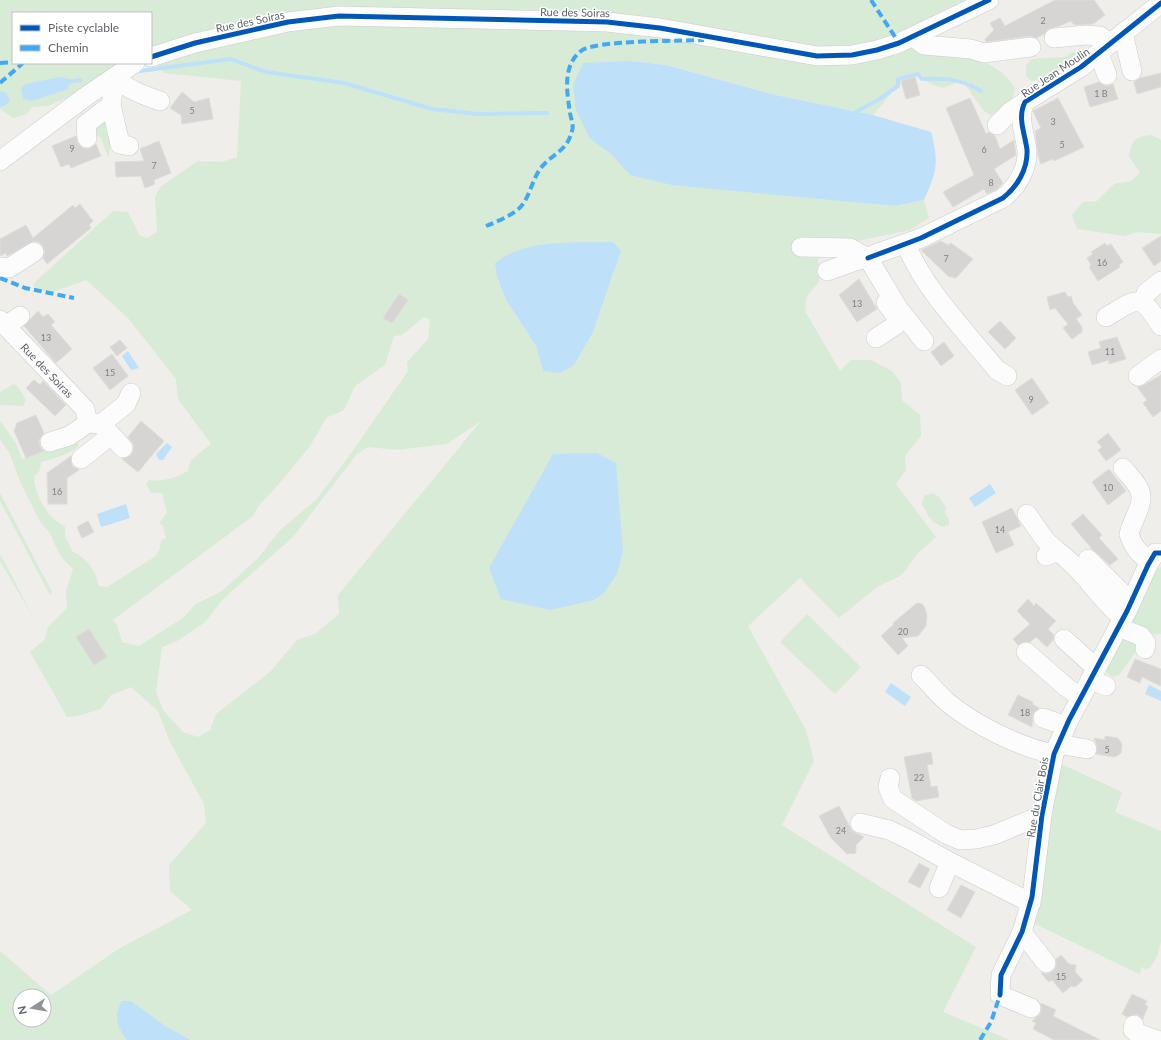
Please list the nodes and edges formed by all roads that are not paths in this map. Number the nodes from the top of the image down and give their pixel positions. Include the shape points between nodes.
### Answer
1 (989, 0) edge
2 (1160, 8) edge
3 (914, 37) junction
4 (1054, 38) dead end
5 (1111, 43) junction
6 (1031, 47) dead end
7 (152, 57) edge
8 (134, 64) edge
9 (1132, 71) dead end
10 (1107, 75) dead end
11 (115, 77) junction
12 (160, 101) dead end
13 (1025, 102) junction
14 (111, 104) junction
15 (997, 125) dead end
16 (87, 138) dead end
17 (121, 149) dead end
18 (1, 159) edge
19 (906, 244) junction
20 (801, 246) dead end
21 (34, 252) dead end
22 (868, 258) junction
23 (0, 267) edge
24 (827, 271) dead end
25 (1161, 281) edge
26 (1144, 303) junction
27 (1106, 317) dead end
28 (8, 321) edge
29 (1161, 326) edge
30 (876, 338) dead end
31 (924, 341) dead end
32 (1161, 359) edge
33 (1007, 376) dead end
34 (1138, 376) dead end
35 (131, 393) dead end
36 (106, 432) junction
37 (50, 442) dead end
38 (81, 459) dead end
39 (1123, 468) dead end
40 (1027, 514) dead end
41 (1157, 554) edge
42 (1088, 559) dead end
43 (1124, 616) junction
44 (1064, 639) dead end
45 (1145, 649) dead end
46 (1026, 652) dead end
47 (921, 675) dead end
48 (1093, 683) junction
49 (1042, 718) dead end
50 (1066, 726) junction
51 (1087, 748) dead end
52 (1056, 749) junction
53 (890, 778) dead end
54 (1042, 815) junction
55 (860, 823) dead end
56 (950, 862) junction
57 (939, 888) dead end
58 (1031, 903) junction
59 (1022, 932) junction
60 (1046, 963) dead end
61 (1031, 1008) dead end
62 (1134, 1025) dead end
63 (1157, 1040) edge

1 - 3 street, Rue des Soiras
2 - 5 street, Rue Jean Moulin
3 - 6 street via 924,45 971,49 984,53
3 - 7 street, Rue des Soiras via 877,50 817,56 660,28 607,22 339,16 288,22 195,43
4 - 5 street via 1086,34 1100,36
5 - 9 street
5 - 10 street
5 - 13 street, Rue Jean Moulin via 1081,67
8 - 11 street
11 - 12 street via 136,93
11 - 14 street
11 - 18 street
13 - 15 street
13 - 19 street, Rue Jean Moulin via 1020,115 1027,151 1021,176 1015,187 1003,198
14 - 16 street via 86,124
14 - 17 street
19 - 22 street, Rue Jean Moulin
19 - 33 street via 924,280 997,370
20 - 22 street via 850,248
21 - 23 street via 9,268
22 - 24 street, Rue Jean Moulin
22 - 30 street via 869,273 875,287 896,316 896,325
22 - 31 street via 898,308
25 - 26 street via 1146,293
26 - 27 street via 1133,302
26 - 29 street
28 - 36 street, Rue des Soiras
32 - 34 street
35 - 36 street
36 - 37 street via 69,436
36 - 38 street
39 - 41 street via 1140,487 1142,493 1141,504 1129,534 1139,552
40 - 43 street via 1045,540 1051,554 1069,559 1111,608
41 - 43 street, Rue du Clair Bois
42 - 43 street
43 - 45 street via 1146,643
43 - 48 street, Rue du Clair Bois
44 - 48 street
46 - 48 street via 1060,683
47 - 52 street via 947,702 1017,743 1035,750
48 - 50 street, Rue du Clair Bois
49 - 50 street
50 - 52 street, Rue du Clair Bois
51 - 52 street
52 - 54 street, Rue du Clair Bois
53 - 54 street via 888,787 893,800 946,834 960,840 994,835
54 - 58 street, Rue du Clair Bois
55 - 56 street via 889,830
56 - 57 street
56 - 58 street
58 - 59 street, Rue du Clair Bois
59 - 60 street
59 - 61 street, Rue du Clair Bois via 1001,975 1000,995
62 - 63 street via 1133,1030 1137,1033

